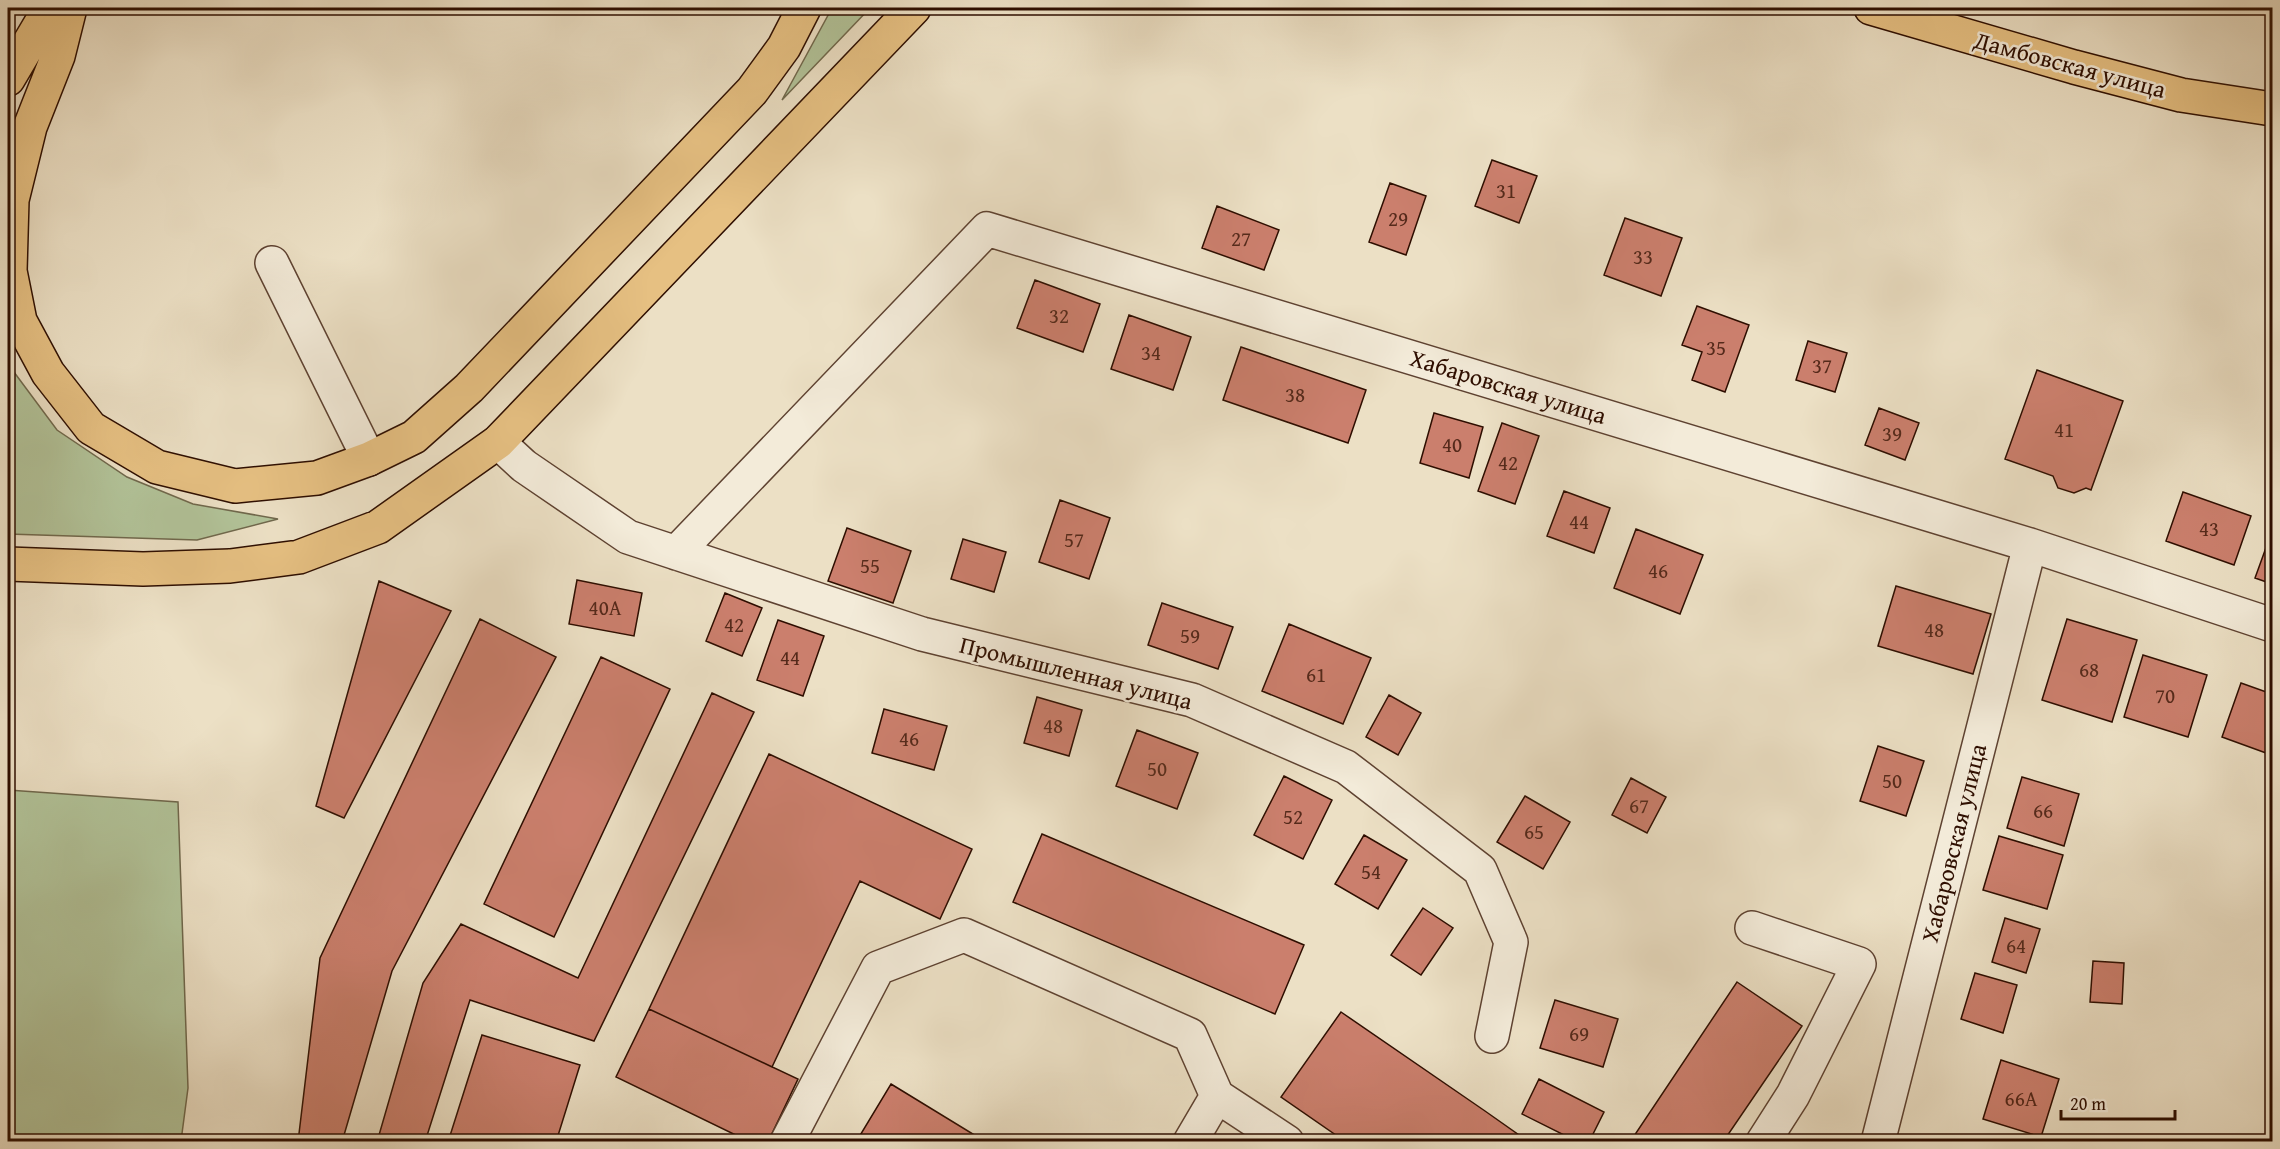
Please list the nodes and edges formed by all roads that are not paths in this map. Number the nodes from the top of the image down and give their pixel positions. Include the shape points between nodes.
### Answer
1 (51, 8) edge
2 (70, 8) edge
3 (804, 8) edge
4 (914, 8) edge
5 (1871, 8) edge
6 (8, 79) edge
7 (2272, 109) edge
8 (272, 263) dead end
9 (498, 442) junction
10 (369, 459) junction
11 (2030, 545) junction
12 (676, 553) junction
13 (8, 564) edge
14 (2272, 625) edge
15 (1752, 928) dead end
16 (1492, 1036) dead end
17 (1217, 1096) junction
18 (787, 1142) edge
19 (1190, 1142) edge
20 (1287, 1142) edge
21 (1762, 1142) edge
22 (1878, 1142) edge

1 - 6 main road
2 - 10 main road via 58,56 30,128 12,200 10,271 20,321 48,373 91,428 157,467 235,486 318,478
3 - 10 main road via 784,46 752,91 469,388 414,436
4 - 9 main road
5 - 7 main road, Дамбовская улица via 2138,84
8 - 10 street
9 - 12 street, Промышленная улица via 524,466 628,537
9 - 13 main road via 378,527 299,557 230,566 143,569
11 - 12 street, Хабаровская улица via 987,229
11 - 14 street, Хабаровская улица
11 - 22 street, Хабаровская улица
12 - 16 street, Промышленная улица via 922,634 1192,699 1346,766 1480,870 1511,942
15 - 21 street via 1859,964 1793,1095
17 - 18 street via 1190,1035 964,935 878,968
17 - 19 street
17 - 20 street

